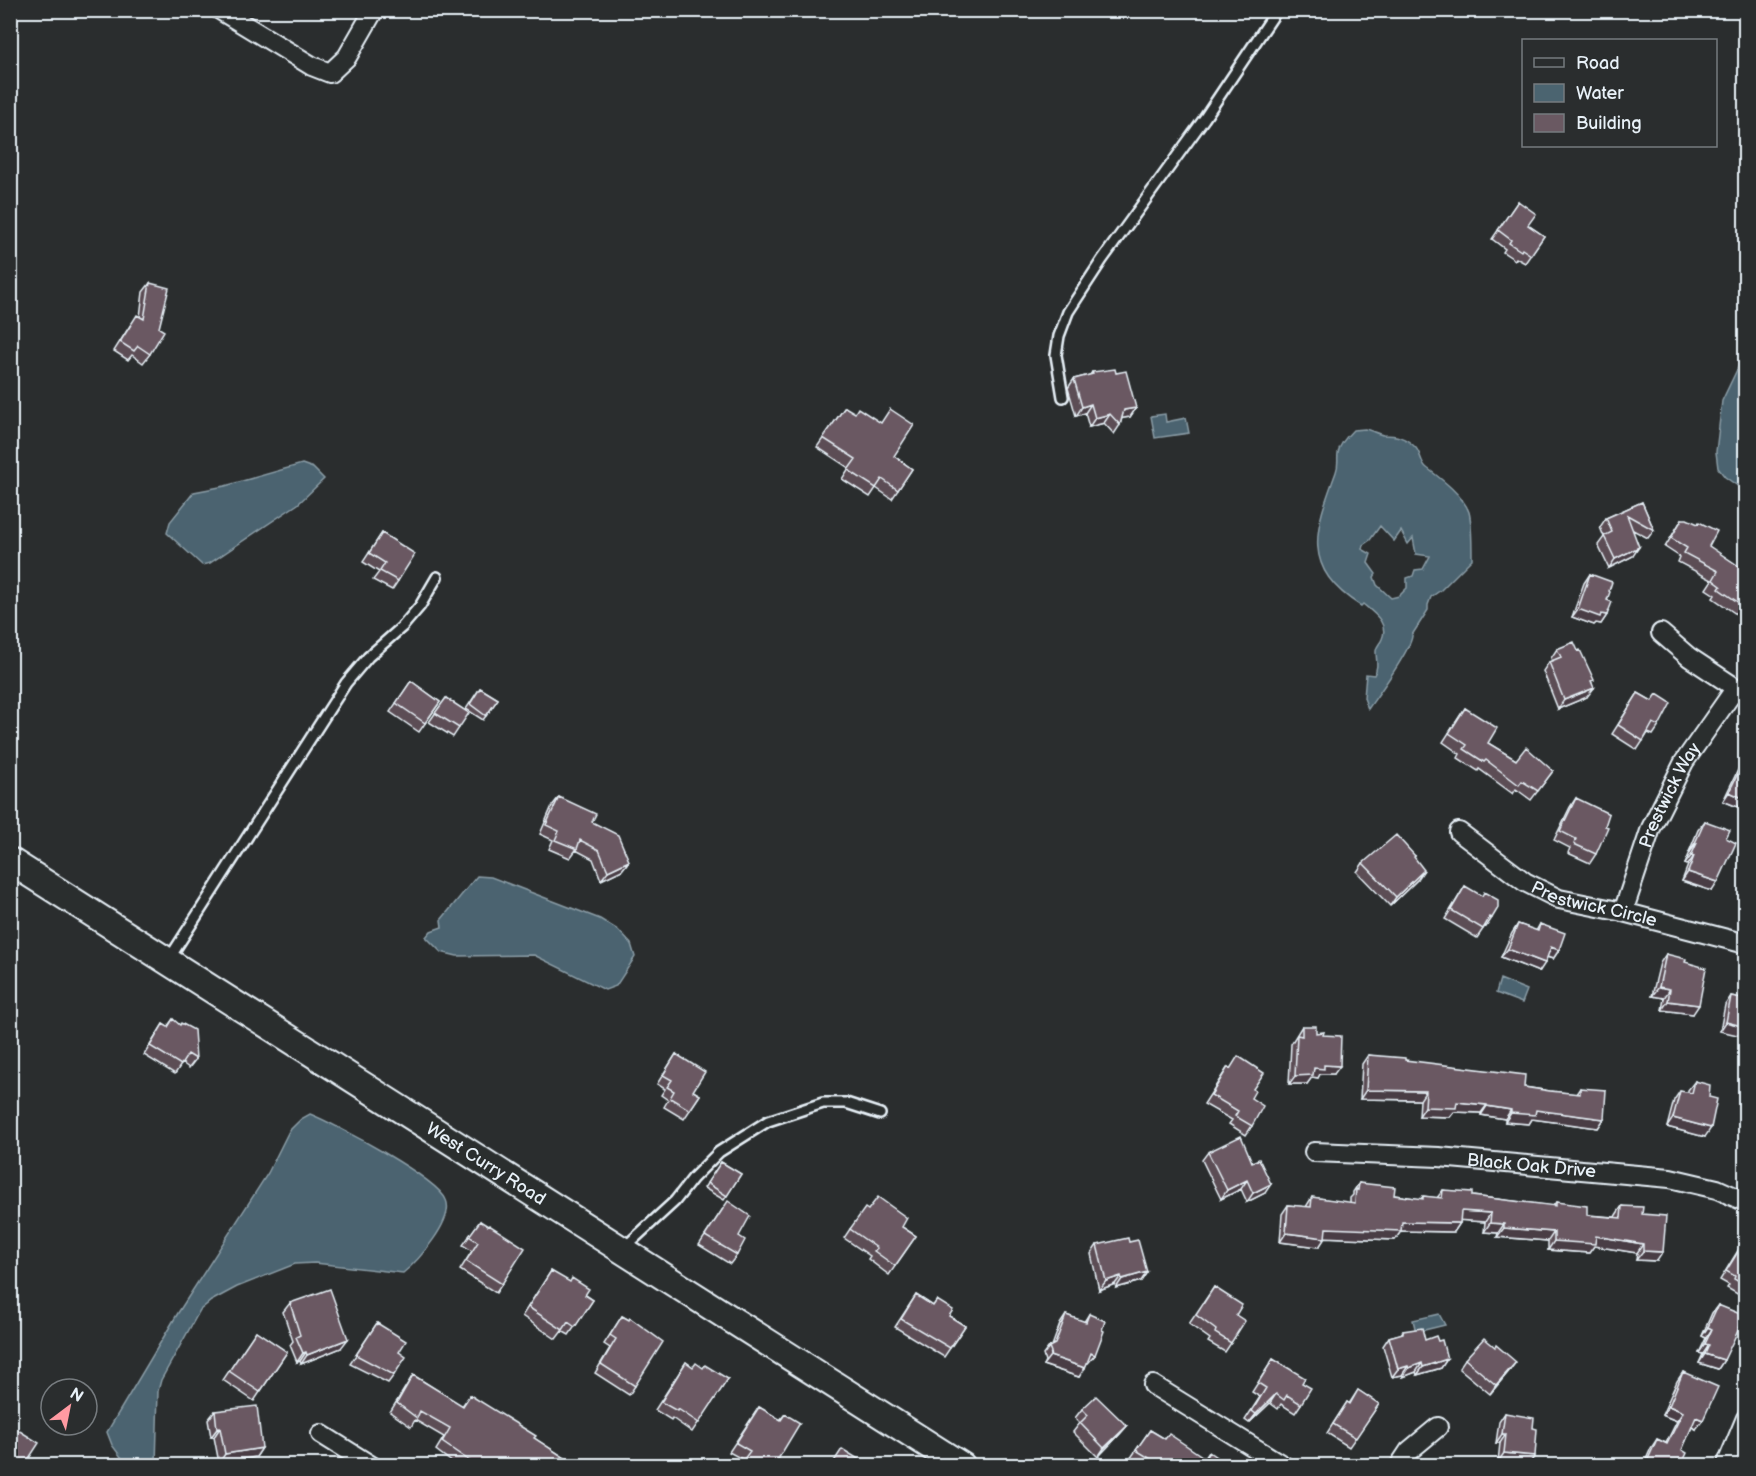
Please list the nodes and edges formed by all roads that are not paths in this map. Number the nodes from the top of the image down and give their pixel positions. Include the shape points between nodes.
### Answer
1 (220, 10) edge
2 (374, 10) edge
3 (1276, 10) edge
4 (1063, 397) dead end
5 (437, 577) dead end
6 (1661, 633) dead end
7 (1740, 692) edge
8 (1460, 832) dead end
9 (10, 861) edge
10 (1623, 912) junction
11 (1746, 944) edge
12 (168, 962) junction
13 (880, 1114) dead end
14 (1314, 1152) dead end
15 (1746, 1202) edge
16 (622, 1250) junction
17 (1153, 1385) dead end
18 (1746, 1418) edge
19 (1438, 1427) dead end
20 (321, 1434) dead end
21 (1734, 1459) edge
22 (372, 1466) edge
23 (962, 1466) edge
24 (1284, 1466) edge
25 (1399, 1466) edge

1 - 2 street via 330,73 347,57
3 - 4 lane via 1068,312 1056,355
5 - 12 lane via 414,613 346,683
6 - 7 street
7 - 10 street, Prestwick Way via 1684,762 1655,818
8 - 10 street, Prestwick Circle via 1525,882 1559,899
9 - 12 street, West Curry Road
10 - 11 street, Prestwick Circle
12 - 16 street, West Curry Road
13 - 16 lane via 846,1103 824,1103 768,1121 719,1152 675,1201
14 - 15 street, Black Oak Drive via 1439,1157 1670,1178 1717,1189
16 - 23 street, West Curry Road
17 - 24 street
18 - 21 street
19 - 25 street via 1409,1451
20 - 22 street

